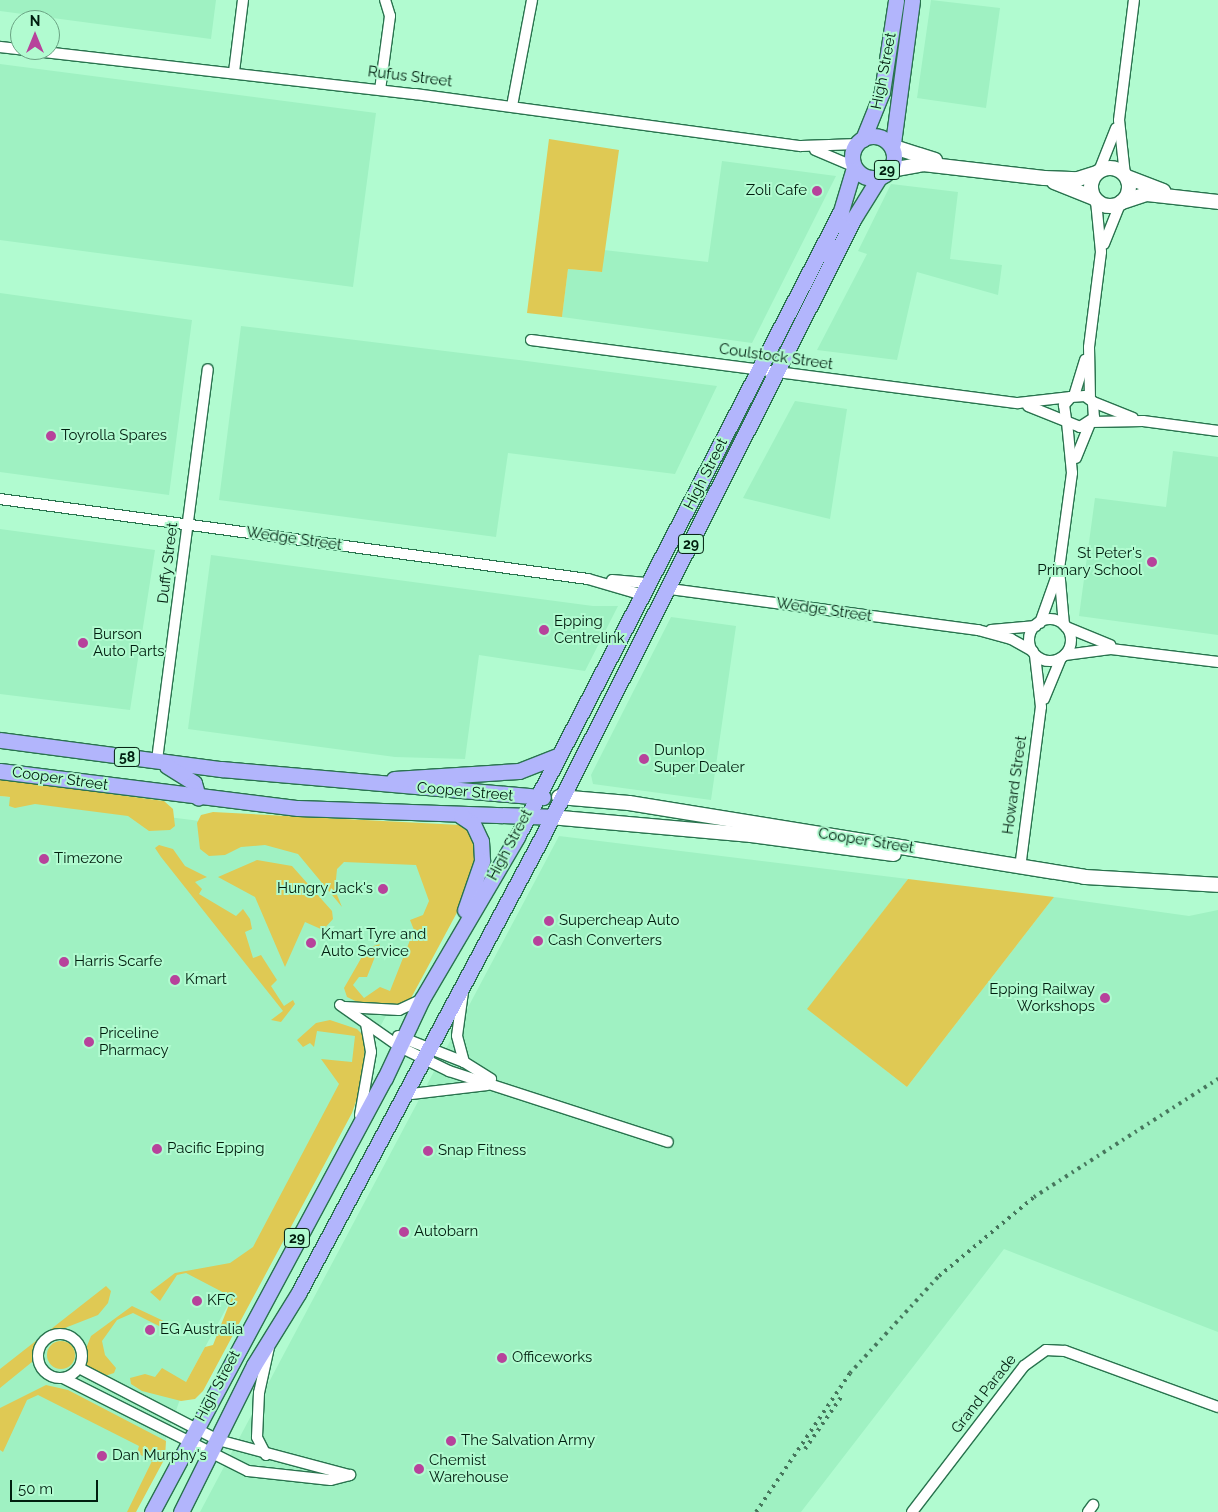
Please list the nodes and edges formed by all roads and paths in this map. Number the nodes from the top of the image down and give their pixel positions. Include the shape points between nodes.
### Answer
1 (243, 0) edge
2 (385, 0) edge
3 (532, 0) edge
4 (896, 0) edge
5 (912, 0) edge
6 (1134, 0) edge
7 (0, 49) edge
8 (234, 72) junction
9 (380, 90) junction
10 (512, 106) junction
11 (1119, 120) junction
12 (860, 141) junction
13 (893, 145) junction
14 (801, 146) junction
15 (952, 166) junction
16 (852, 168) junction
17 (1097, 172) junction
18 (883, 174) junction
19 (1126, 176) junction
20 (1044, 178) junction
21 (1180, 197) junction
22 (1095, 199) junction
23 (1218, 202) edge
24 (1121, 203) junction
25 (1101, 252) junction
26 (531, 340) dead end
27 (1089, 347) junction
28 (208, 369) dead end
29 (759, 369) junction
30 (777, 372) junction
31 (1073, 397) junction
32 (1091, 401) junction
33 (1018, 403) junction
34 (1067, 421) junction
35 (1143, 421) junction
36 (1090, 423) junction
37 (1218, 431) edge
38 (1072, 473) junction
39 (0, 500) edge
40 (188, 525) junction
41 (1059, 570) junction
42 (646, 589) junction
43 (670, 589) junction
44 (1038, 624) junction
45 (1065, 626) junction
46 (978, 630) junction
47 (1123, 650) junction
48 (1034, 653) junction
49 (1063, 657) junction
50 (1218, 662) edge
51 (1041, 707) junction
52 (0, 740) edge
53 (557, 755) junction
54 (157, 760) junction
55 (0, 771) edge
56 (355, 783) junction
57 (535, 796) junction
58 (198, 797) junction
59 (560, 797) junction
60 (461, 816) junction
61 (526, 817) junction
62 (550, 817) junction
63 (987, 863) junction
64 (1020, 868) junction
65 (1218, 878) edge
66 (1172, 885) junction
67 (1218, 885) edge
68 (450, 949) junction
69 (467, 974) junction
70 (422, 999) junction
71 (366, 1023) junction
72 (403, 1042) junction
73 (425, 1053) junction
74 (464, 1062) junction
75 (501, 1085) junction
76 (402, 1095) junction
77 (356, 1128) junction
78 (668, 1142) dead end
79 (272, 1337) junction
80 (79, 1368) junction
81 (64, 1378) junction
82 (1218, 1407) edge
83 (192, 1437) junction
84 (218, 1440) junction
85 (212, 1455) junction
86 (266, 1455) junction
87 (183, 1510) edge
88 (152, 1512) edge
89 (912, 1512) edge

1 - 8 street
2 - 9 street via 390,16
3 - 10 street
4 - 12 main road, High Street / 29 via 882,92
5 - 13 main road, High Street / 29
6 - 11 street
7 - 8 street, Rufus Street
8 - 9 street, Rufus Street
9 - 10 street, Rufus Street
10 - 14 street, Rufus Street
11 - 17 street
11 - 19 street
12 - 13 main road, 29 via 880,136
12 - 14 street, Rufus Street
12 - 16 main road, 29
13 - 15 main road
13 - 18 main road, 29 via 894,159
14 - 16 street, Rufus Street
15 - 18 main road via 923,164
15 - 20 main road
16 - 18 main road, 29 via 863,178
16 - 29 main road, High Street / 29 via 841,211
17 - 19 main road via 1116,168
17 - 20 main road via 1078,179
17 - 22 main road via 1090,185
18 - 30 main road, High Street / 29
19 - 21 main road
19 - 24 main road via 1129,190
20 - 22 main road
21 - 23 main road
21 - 24 main road via 1138,195
22 - 24 main road via 1107,206
22 - 25 street
24 - 25 street
25 - 27 street
26 - 29 street, Coulstock Street
27 - 31 street
27 - 32 street
28 - 40 street, Duffy Street
29 - 30 street, Coulstock Street
29 - 42 main road, High Street / 29
30 - 33 street, Coulstock Street
30 - 43 main road, High Street / 29
31 - 32 street
31 - 33 street, Coulstock Street
31 - 34 street via 1064,405
32 - 35 street
32 - 36 street via 1095,413
33 - 34 street, Coulstock Street
34 - 36 street via 1075,427
34 - 38 street
35 - 36 street
35 - 37 street
36 - 38 street
38 - 41 street
39 - 40 street, Wedge Street
40 - 42 street, Wedge Street
40 - 54 street, Duffy Street
41 - 44 street
41 - 45 street
42 - 43 main road, Wedge Street
42 - 53 main road, High Street / 29
43 - 46 street, Wedge Street
43 - 59 main road, High Street / 29
44 - 45 street via 1052,620
44 - 46 street, Wedge Street
44 - 48 street via 1030,638
45 - 47 street
45 - 49 street via 1071,644
46 - 48 street, Wedge Street via 1011,639
47 - 49 street via 1079,650
47 - 50 street
48 - 49 street via 1047,661
48 - 51 street, Howard Street
49 - 51 street, Howard Street
51 - 64 street, Howard Street
52 - 54 main road, Cooper Street / 58
53 - 56 main road, 58 via 534,768 498,774
53 - 57 main road, High Street / 29
54 - 56 main road, Cooper Street / 58
54 - 58 main road via 194,784
55 - 58 main road, Cooper Street / 58
56 - 57 main road, Cooper Street / 58
57 - 59 main road, Cooper Street / 58
57 - 61 main road, High Street / 29
58 - 60 main road, Cooper Street / 58
59 - 62 main road, High Street / 29
59 - 63 main road, Cooper Street via 629,803
60 - 61 main road, Cooper Street / 58
60 - 68 main road via 473,824 481,841 482,861
61 - 62 main road, Cooper Street / 58
61 - 68 main road, High Street / 29
62 - 63 main road, Cooper Street
62 - 69 main road, High Street / 29
63 - 64 main road, Cooper Street
64 - 66 main road, Cooper Street
65 - 66 main road, Cooper Street
66 - 67 main road, Cooper Street
68 - 70 main road, High Street / 29
69 - 73 main road, High Street / 29
69 - 74 street via 457,1036
70 - 71 street via 398,1010 363,1011 340,1005
70 - 72 main road, High Street / 29
71 - 72 street
71 - 77 street via 371,1052
72 - 73 street
72 - 73 street
72 - 77 main road, High Street / 29
73 - 74 street
73 - 75 street
73 - 76 main road, High Street / 29
74 - 75 street
75 - 76 street via 460,1085
75 - 78 street
76 - 79 main road, High Street / 29
77 - 83 main road, High Street / 29
79 - 84 main road, High Street / 29
79 - 86 street via 259,1393 257,1436
80 - 81 street
80 - 81 street via 82,1356 78,1342 66,1334 47,1338 39,1349 39,1362 51,1376
80 - 83 street
81 - 83 street
82 - 89 street, Grand Parade via 1065,1350 1046,1350 1024,1366
83 - 84 street
83 - 85 street
83 - 88 main road, High Street / 29
84 - 85 main road, High Street / 29
84 - 86 street
85 - 86 street via 266,1475 331,1480 350,1475
85 - 87 main road, High Street / 29

